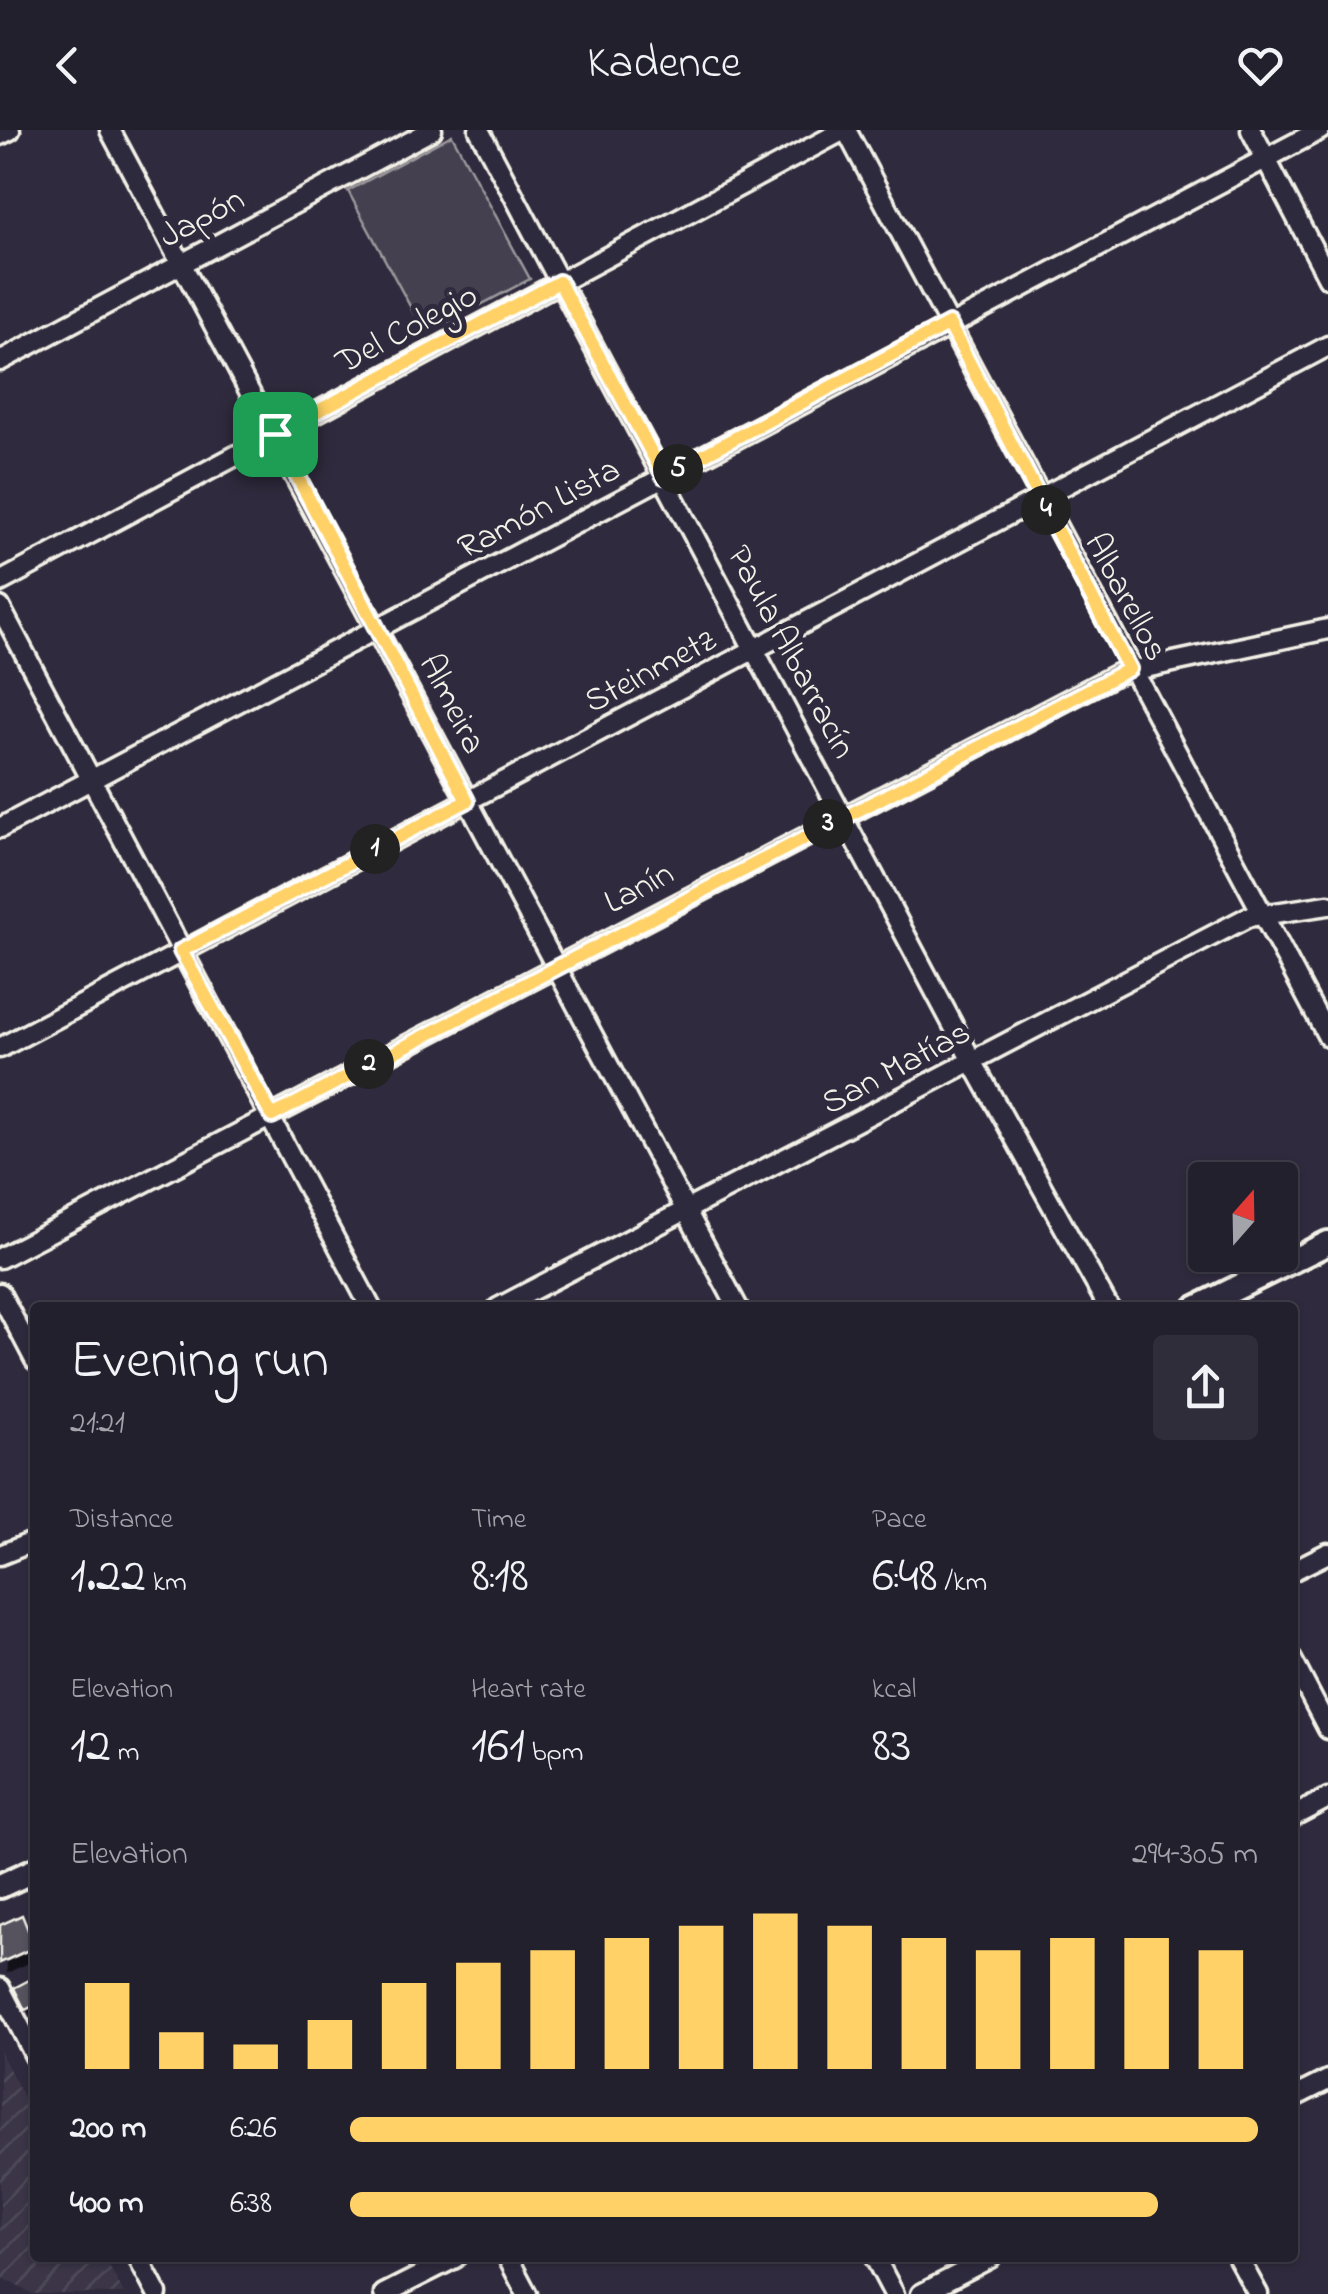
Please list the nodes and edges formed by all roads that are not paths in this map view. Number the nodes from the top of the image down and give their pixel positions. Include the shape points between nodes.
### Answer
1 (10, 130) edge
2 (110, 130) edge
3 (432, 130) edge
4 (479, 130) edge
5 (845, 130) edge
6 (1251, 130) edge
7 (1320, 130) edge
8 (0, 135) edge
9 (1266, 158) junction
10 (184, 262) junction
11 (1328, 278) edge
12 (559, 282) junction
13 (949, 324) junction
14 (1328, 346) edge
15 (0, 360) edge
16 (275, 434) junction
17 (664, 476) junction
18 (1040, 498) junction
19 (0, 582) edge
20 (0, 607) edge
21 (380, 628) junction
22 (1328, 629) edge
23 (755, 650) junction
24 (1129, 669) junction
25 (94, 778) junction
26 (467, 801) junction
27 (844, 816) junction
28 (0, 828) edge
29 (1328, 904) edge
30 (1260, 912) junction
31 (181, 951) junction
32 (557, 965) junction
33 (1328, 1038) edge
34 (0, 1048) edge
35 (972, 1061) junction
36 (272, 1116) junction
37 (686, 1212) junction
38 (1328, 1243) edge
39 (0, 1258) edge
40 (0, 1293) edge
41 (369, 1302) edge
42 (510, 1302) edge
43 (735, 1302) edge
44 (1106, 1302) edge
45 (1208, 1302) edge
46 (30, 1350) edge
47 (30, 1544) edge
48 (1328, 1553) edge
49 (0, 1555) edge
50 (1298, 1569) edge
51 (1298, 1672) edge
52 (1328, 1729) edge
53 (1328, 1798) edge
54 (1298, 1814) edge
55 (30, 1872) edge
56 (0, 1886) edge
57 (0, 1988) edge
58 (30, 2046) edge
59 (1328, 2080) edge
60 (1298, 2095) edge
61 (140, 2262) edge
62 (446, 2262) edge
63 (510, 2262) edge
64 (877, 2262) edge
65 (982, 2262) edge
66 (1240, 2262) edge
67 (156, 2294) edge
68 (384, 2294) edge
69 (527, 2294) edge
70 (894, 2294) edge
71 (921, 2294) edge
72 (1258, 2294) edge

1 - 8 street
2 - 10 street, Almeira
3 - 10 street, Japón
4 - 12 street, Paula Albarracín
5 - 12 street, Del Colegio
5 - 13 street, Albarellos
6 - 9 street
7 - 9 street, Ramón Lista
9 - 11 street
9 - 13 street, Ramón Lista
10 - 15 street, Japón
10 - 16 street, Almeira
12 - 16 street, Del Colegio
12 - 17 street, Paula Albarracín
13 - 17 street, Ramón Lista
13 - 18 street, Albarellos
14 - 18 street, Steinmetz
16 - 19 street, Del Colegio
16 - 21 street, Almeira
17 - 21 street, Ramón Lista
17 - 23 street, Paula Albarracín
18 - 23 street, Steinmetz
18 - 24 street, Albarellos
20 - 25 street
21 - 25 street, Ramón Lista
21 - 26 street, Almeira
22 - 24 street, Lanín
23 - 26 street, Steinmetz
23 - 27 street, Paula Albarracín
24 - 27 street, Lanín
24 - 30 street, Albarellos
25 - 28 street, Ramón Lista
25 - 31 street
26 - 31 street, Steinmetz
26 - 32 street, Almeira
27 - 32 street, Lanín
27 - 35 street, Paula Albarracín
29 - 30 street, San Matías
30 - 33 street, Albarellos
30 - 35 street, San Matías
31 - 34 street, Steinmetz
31 - 36 street
32 - 36 street, Lanín
32 - 37 street, Almeira
35 - 37 street, San Matías
35 - 44 street, Paula Albarracín
36 - 39 street, Lanín
36 - 41 street
37 - 42 street, San Matías
37 - 43 street, Almeira
38 - 45 main road
40 - 46 street
47 - 49 street
48 - 50 street
51 - 52 street
53 - 54 street
55 - 56 main road
57 - 58 street
59 - 60 street
61 - 67 street
62 - 68 street
63 - 69 street
64 - 70 street
65 - 71 street
66 - 72 street

